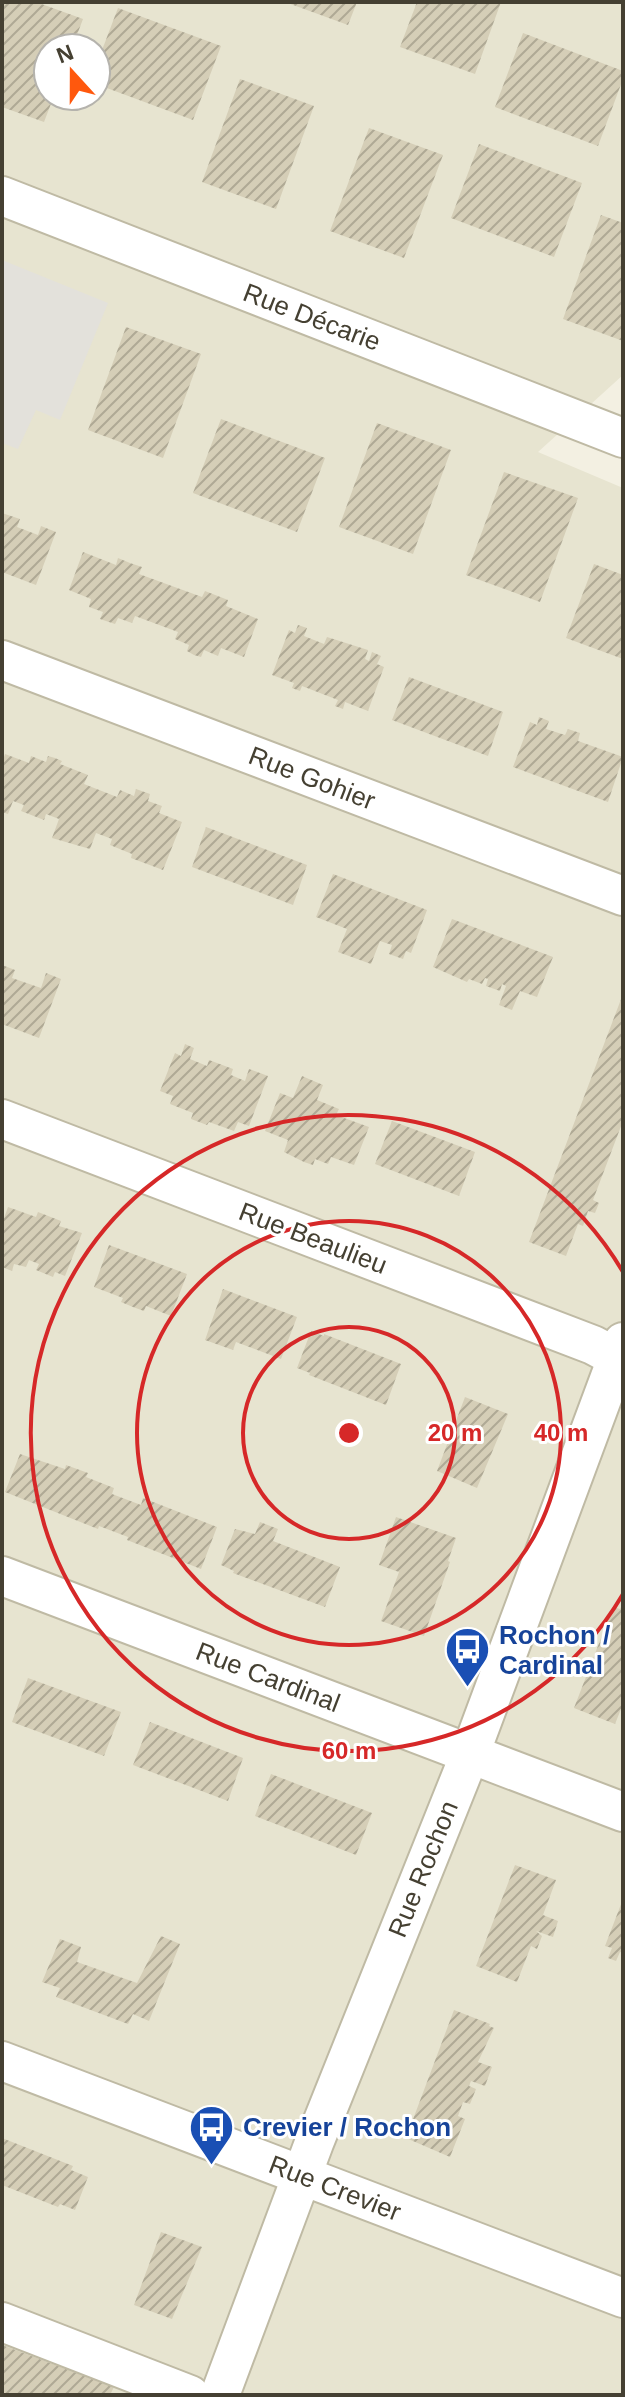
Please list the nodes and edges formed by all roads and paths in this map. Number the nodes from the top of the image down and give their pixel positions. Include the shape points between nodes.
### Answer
1 (2, 196) edge
2 (623, 438) edge
3 (2, 660) edge
4 (623, 896) edge
5 (2, 1119) edge
6 (621, 1353) edge
7 (2, 1576) edge
8 (470, 1754) junction
9 (623, 1812) edge
10 (2, 2061) edge
11 (302, 2176) junction
12 (623, 2298) edge
13 (2, 2322) edge
14 (190, 2395) edge
15 (220, 2395) edge

1 - 2 street, Rue Décarie
3 - 4 street, Rue Gohier
5 - 6 street, Rue Beaulieu
6 - 8 street, Rue Rochon
7 - 8 street, Rue Cardinal
8 - 9 street, Rue Cardinal
8 - 11 street, Rue Rochon
10 - 11 street, Rue Crevier
11 - 12 street, Rue Crevier
11 - 15 street, Rue Rochon
13 - 14 street

